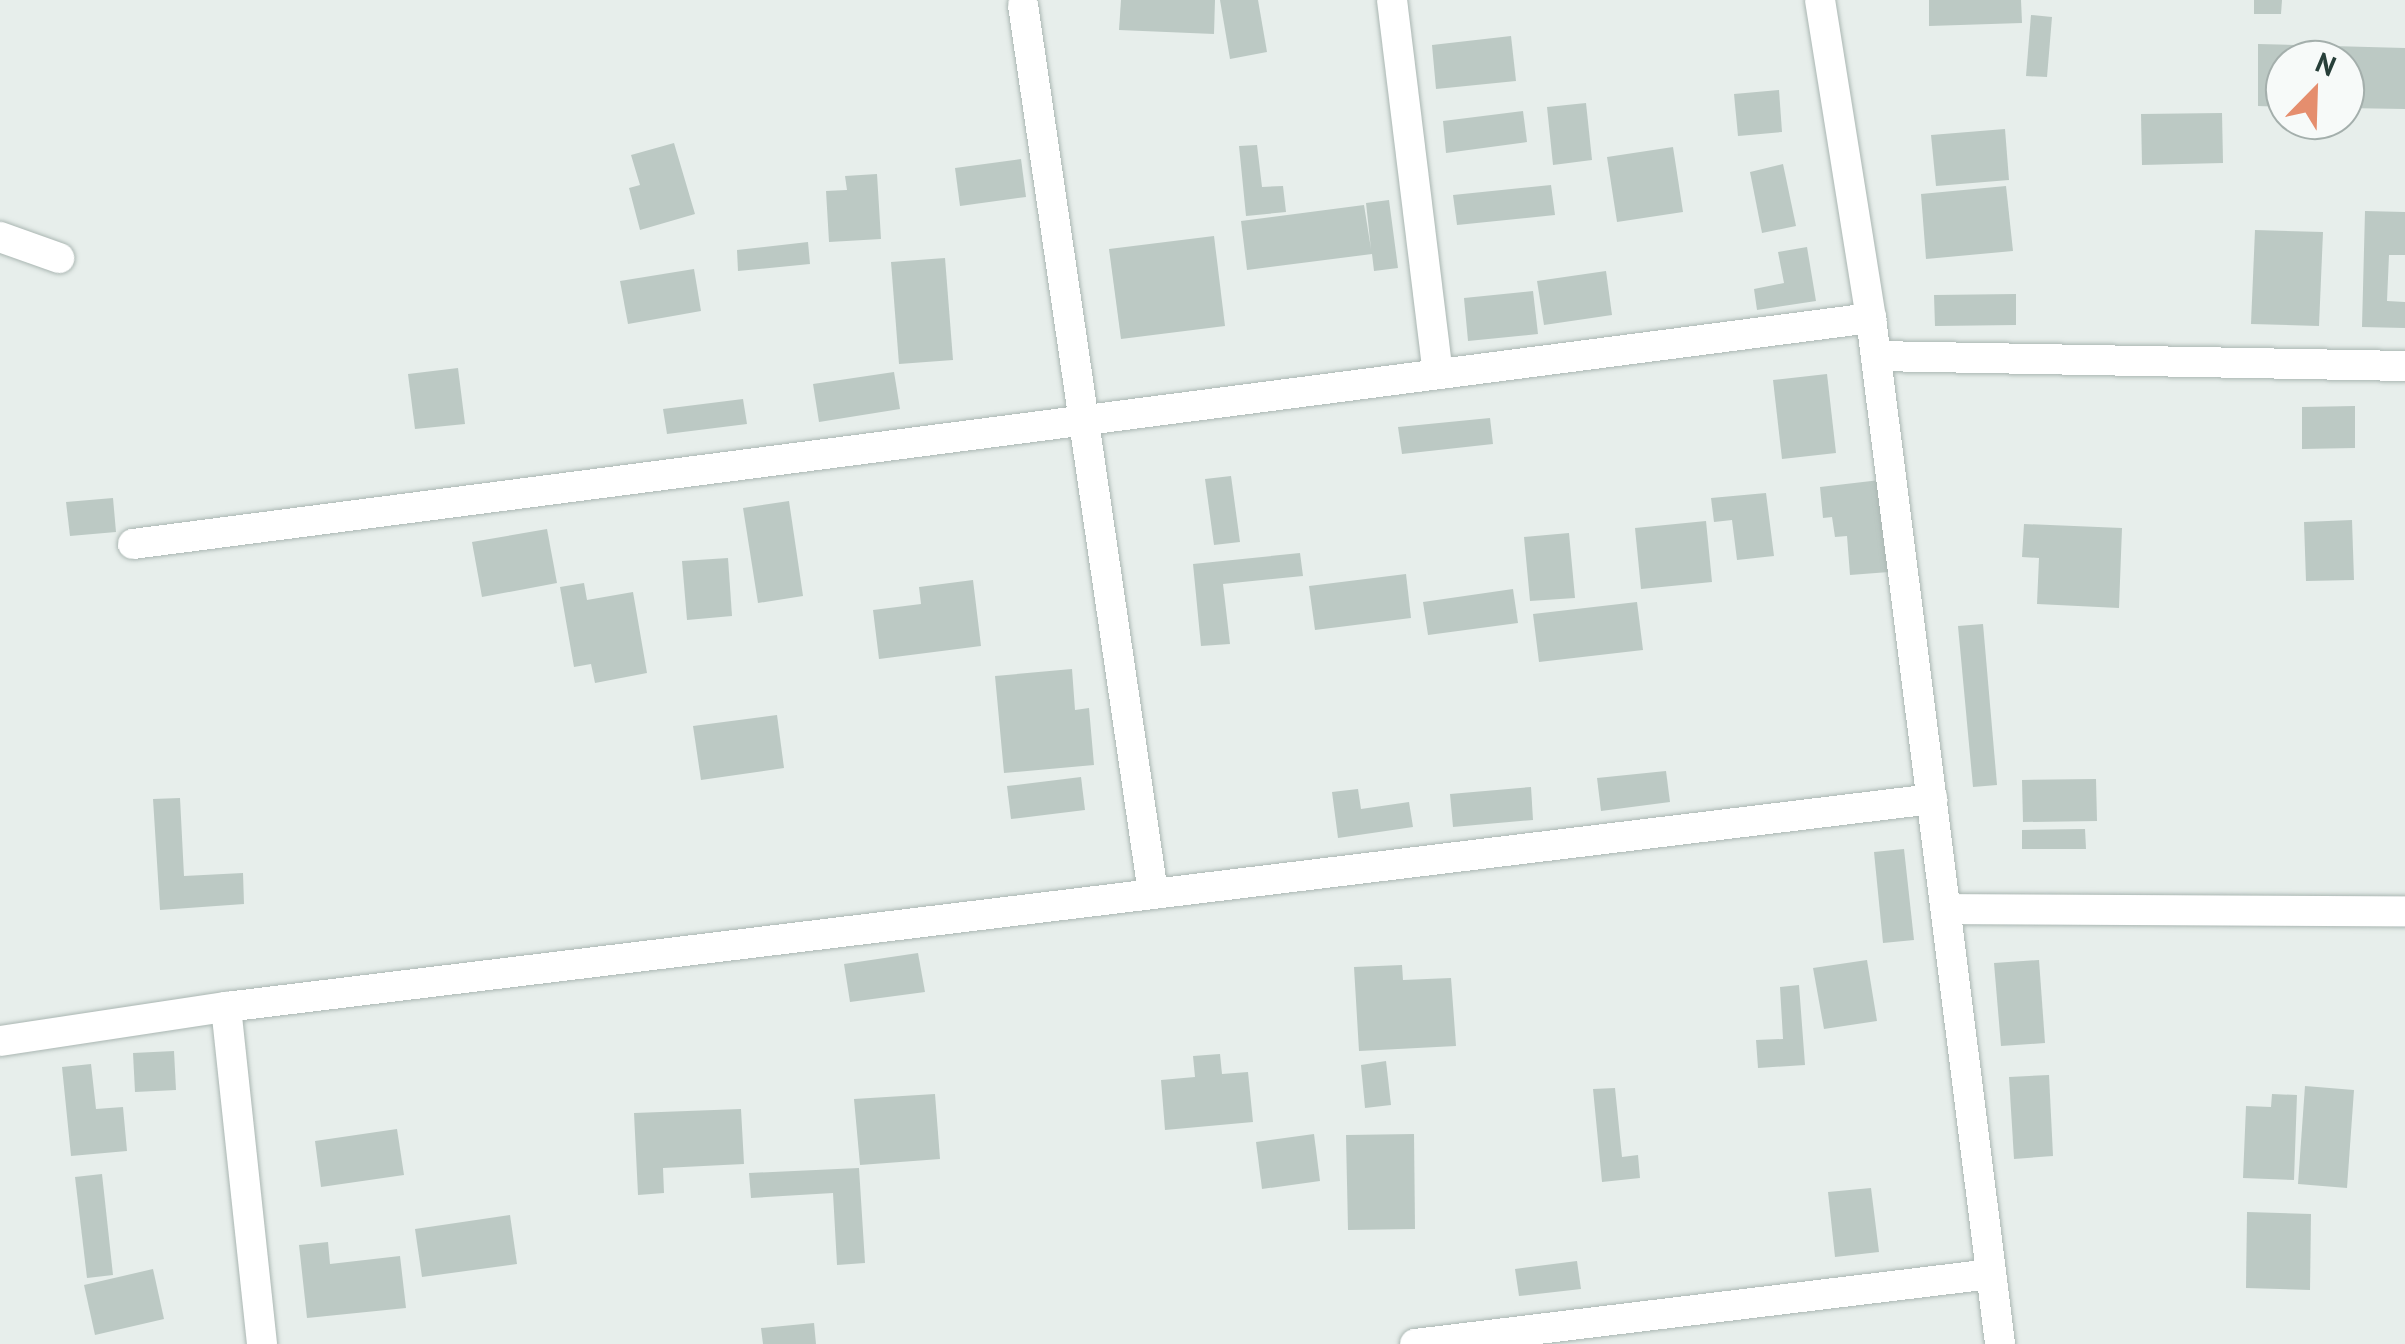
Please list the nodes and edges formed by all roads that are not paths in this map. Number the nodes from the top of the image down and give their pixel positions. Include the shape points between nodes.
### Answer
1 (1392, 0) edge
2 (1820, 0) edge
3 (1023, 5) dead end
4 (0, 237) edge
5 (59, 258) dead end
6 (1871, 318) junction
7 (1876, 356) junction
8 (2405, 366) edge
9 (1438, 373) junction
10 (1080, 420) junction
11 (134, 544) dead end
12 (1932, 799) junction
13 (1153, 894) junction
14 (1947, 909) junction
15 (2405, 911) edge
16 (226, 1007) junction
17 (0, 1041) edge
18 (1991, 1274) junction
19 (262, 1344) edge
20 (1415, 1344) edge
21 (2000, 1344) edge

1 - 9 street
2 - 6 street
3 - 10 street
4 - 5 street
6 - 7 street
6 - 9 street
7 - 8 street
7 - 12 street
9 - 10 street
10 - 11 street
10 - 13 street
12 - 13 street
12 - 14 street
13 - 16 street
14 - 15 street
14 - 18 street
16 - 17 street
16 - 19 street
18 - 20 street
18 - 21 street

